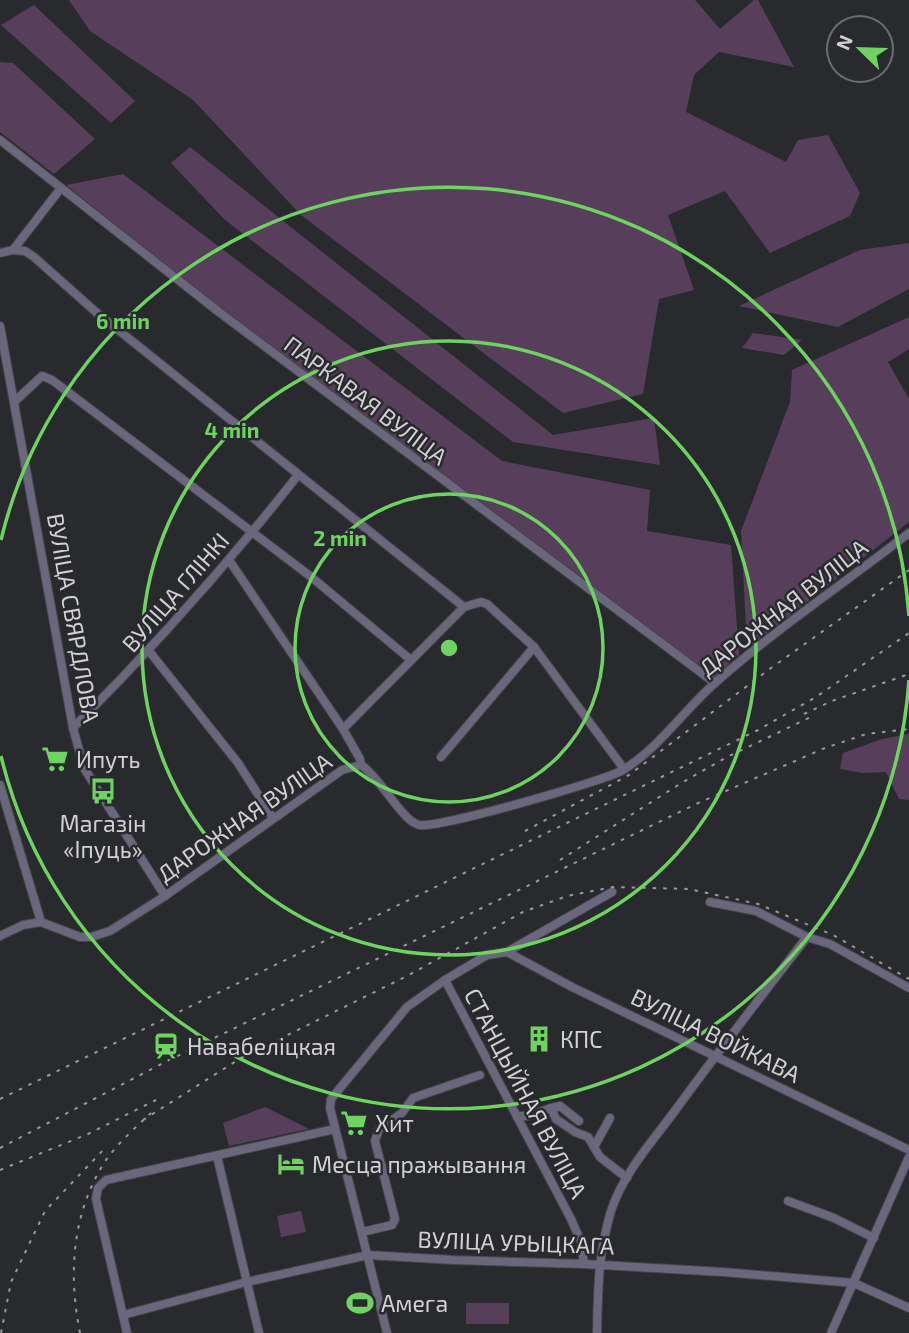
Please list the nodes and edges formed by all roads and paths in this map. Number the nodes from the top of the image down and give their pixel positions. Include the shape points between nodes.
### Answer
1 (0, 141) edge
2 (61, 188) junction
3 (12, 250) junction
4 (0, 253) edge
5 (0, 326) edge
6 (15, 401) junction
7 (298, 475) junction
8 (252, 533) junction
9 (909, 533) edge
10 (229, 560) junction
11 (464, 607) junction
12 (534, 647) junction
13 (149, 652) junction
14 (411, 660) junction
15 (715, 683) junction
16 (74, 728) junction
17 (343, 729) junction
18 (441, 757) dead end
19 (361, 765) junction
20 (624, 769) junction
21 (0, 785) edge
22 (273, 818) junction
23 (612, 892) dead end
24 (165, 896) junction
25 (710, 902) dead end
26 (41, 922) junction
27 (0, 936) edge
28 (807, 937) junction
29 (507, 952) junction
30 (444, 980) junction
31 (909, 988) edge
32 (715, 1055) junction
33 (480, 1074) dead end
34 (551, 1108) junction
35 (517, 1116) junction
36 (610, 1118) dead end
37 (579, 1121) dead end
38 (335, 1129) junction
39 (594, 1147) junction
40 (909, 1150) edge
41 (217, 1156) junction
42 (909, 1157) edge
43 (627, 1178) junction
44 (788, 1201) dead end
45 (362, 1232) junction
46 (874, 1238) junction
47 (368, 1255) junction
48 (584, 1264) junction
49 (598, 1265) junction
50 (247, 1282) junction
51 (854, 1283) junction
52 (909, 1308) edge
53 (123, 1315) junction
54 (127, 1333) edge
55 (259, 1333) edge
56 (387, 1333) edge
57 (597, 1333) edge
58 (831, 1333) edge

1 - 2 street, ПАРКАВАЯ ВУЛІЦА
2 - 3 street
2 - 15 street, ПАРКАВАЯ ВУЛІЦА via 230,321
3 - 4 street
3 - 7 street via 34,257
5 - 6 street, ВУЛІЦА СВЯРДЛОВА
6 - 8 street via 42,376 48,377
6 - 16 street, ВУЛІЦА СВЯРДЛОВА
7 - 8 street, ВУЛІЦА ГЛІНКІ
7 - 11 street
8 - 10 street, ВУЛІЦА ГЛІНКІ
8 - 14 street
9 - 15 street, ДАРОЖНАЯ ВУЛІЦА
10 - 13 street, ВУЛІЦА ГЛІНКІ
10 - 17 street
11 - 12 street via 487,604
11 - 14 street
12 - 18 street
12 - 20 street
13 - 16 street, ВУЛІЦА ГЛІНКІ
13 - 22 street via 238,763
14 - 17 street
15 - 20 street, ДАРОЖНАЯ ВУЛІЦА
16 - 24 street, ВУЛІЦА СВЯРДЛОВА via 84,768
17 - 19 street
19 - 20 street, ДАРОЖНАЯ ВУЛІЦА via 411,822 419,825 591,783
19 - 22 street, ДАРОЖНАЯ ВУЛІЦА via 342,770
21 - 26 street
22 - 24 street, ДАРОЖНАЯ ВУЛІЦА
23 - 29 street
24 - 26 street, ДАРОЖНАЯ ВУЛІЦА via 110,931 91,937
25 - 28 street via 756,911
26 - 27 street
28 - 31 street via 830,944
28 - 32 street
29 - 30 street via 487,955
29 - 32 street, ВУЛІЦА ВОЙКАВА
30 - 35 street, СТАНЦЫЙНАЯ ВУЛІЦА
30 - 38 street via 407,1007 331,1099
32 - 40 street, ВУЛІЦА ВОЙКАВА
32 - 43 street
33 - 45 street via 413,1098 402,1113 379,1129 374,1141 394,1223
34 - 35 street
34 - 37 street via 560,1106
34 - 39 street via 555,1119 588,1137
35 - 48 street, СТАНЦЫЙНАЯ ВУЛІЦА via 582,1242
36 - 39 street
38 - 41 street
38 - 45 street
39 - 43 street
41 - 50 street
41 - 53 street via 106,1180 98,1188 96,1199
42 - 46 street
43 - 49 street via 612,1210
44 - 46 street
45 - 47 street
46 - 51 street
47 - 48 street, ВУЛІЦА УРЫЦКАГА
47 - 50 street, ВУЛІЦА УРЫЦКАГА
47 - 56 street
48 - 49 street, ВУЛІЦА УРЫЦКАГА
49 - 51 street, ВУЛІЦА УРЫЦКАГА
49 - 57 street
50 - 53 street, ВУЛІЦА УРЫЦКАГА
50 - 55 street
51 - 52 street, ВУЛІЦА УРЫЦКАГА
51 - 58 street
53 - 54 street

